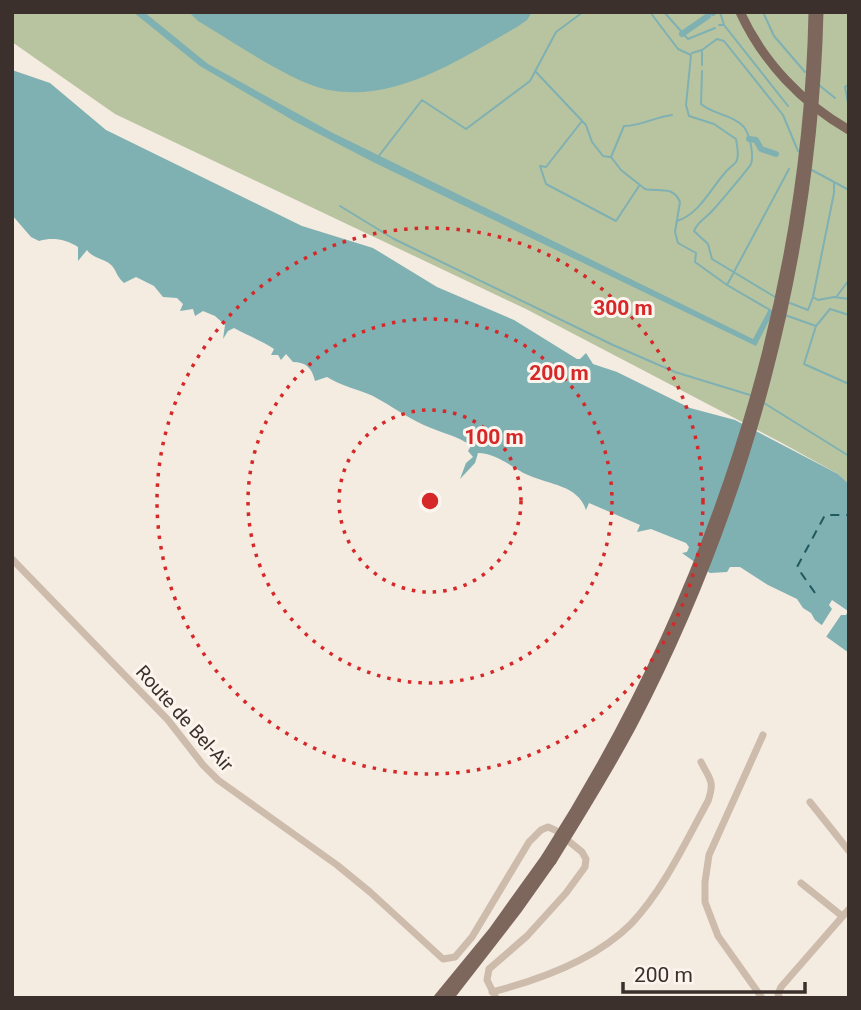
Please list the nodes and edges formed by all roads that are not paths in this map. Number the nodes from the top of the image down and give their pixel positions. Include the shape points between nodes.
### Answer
1 (740, 12) edge
2 (813, 12) edge
3 (819, 12) edge
4 (849, 130) edge
5 (12, 559) edge
6 (763, 735) dead end
7 (701, 762) dead end
8 (810, 802) dead end
9 (849, 851) edge
10 (549, 859) junction
11 (802, 883) dead end
12 (849, 909) edge
13 (842, 916) junction
14 (494, 995) edge
15 (779, 996) edge
16 (438, 998) edge
17 (449, 998) edge
18 (762, 998) edge

1 - 4 main road via 785,79
2 - 10 main road, bridge via 796,208 775,315 741,441 706,544 659,654
3 - 10 main road, bridge via 814,113 799,231 777,337 745,452 714,542 667,654 632,725
5 - 14 street, Route de Bel-Air via 168,720 218,780 337,865 439,956 455,957 472,937 529,842 541,830 555,830 582,852 585,867 566,893 489,969 487,980
6 - 18 street via 709,855 705,882 705,902 718,936
7 - 14 street via 712,779 708,801 666,877 633,922 573,964
8 - 9 street
10 - 16 main road
10 - 17 main road
11 - 13 street
12 - 13 street
13 - 15 street

